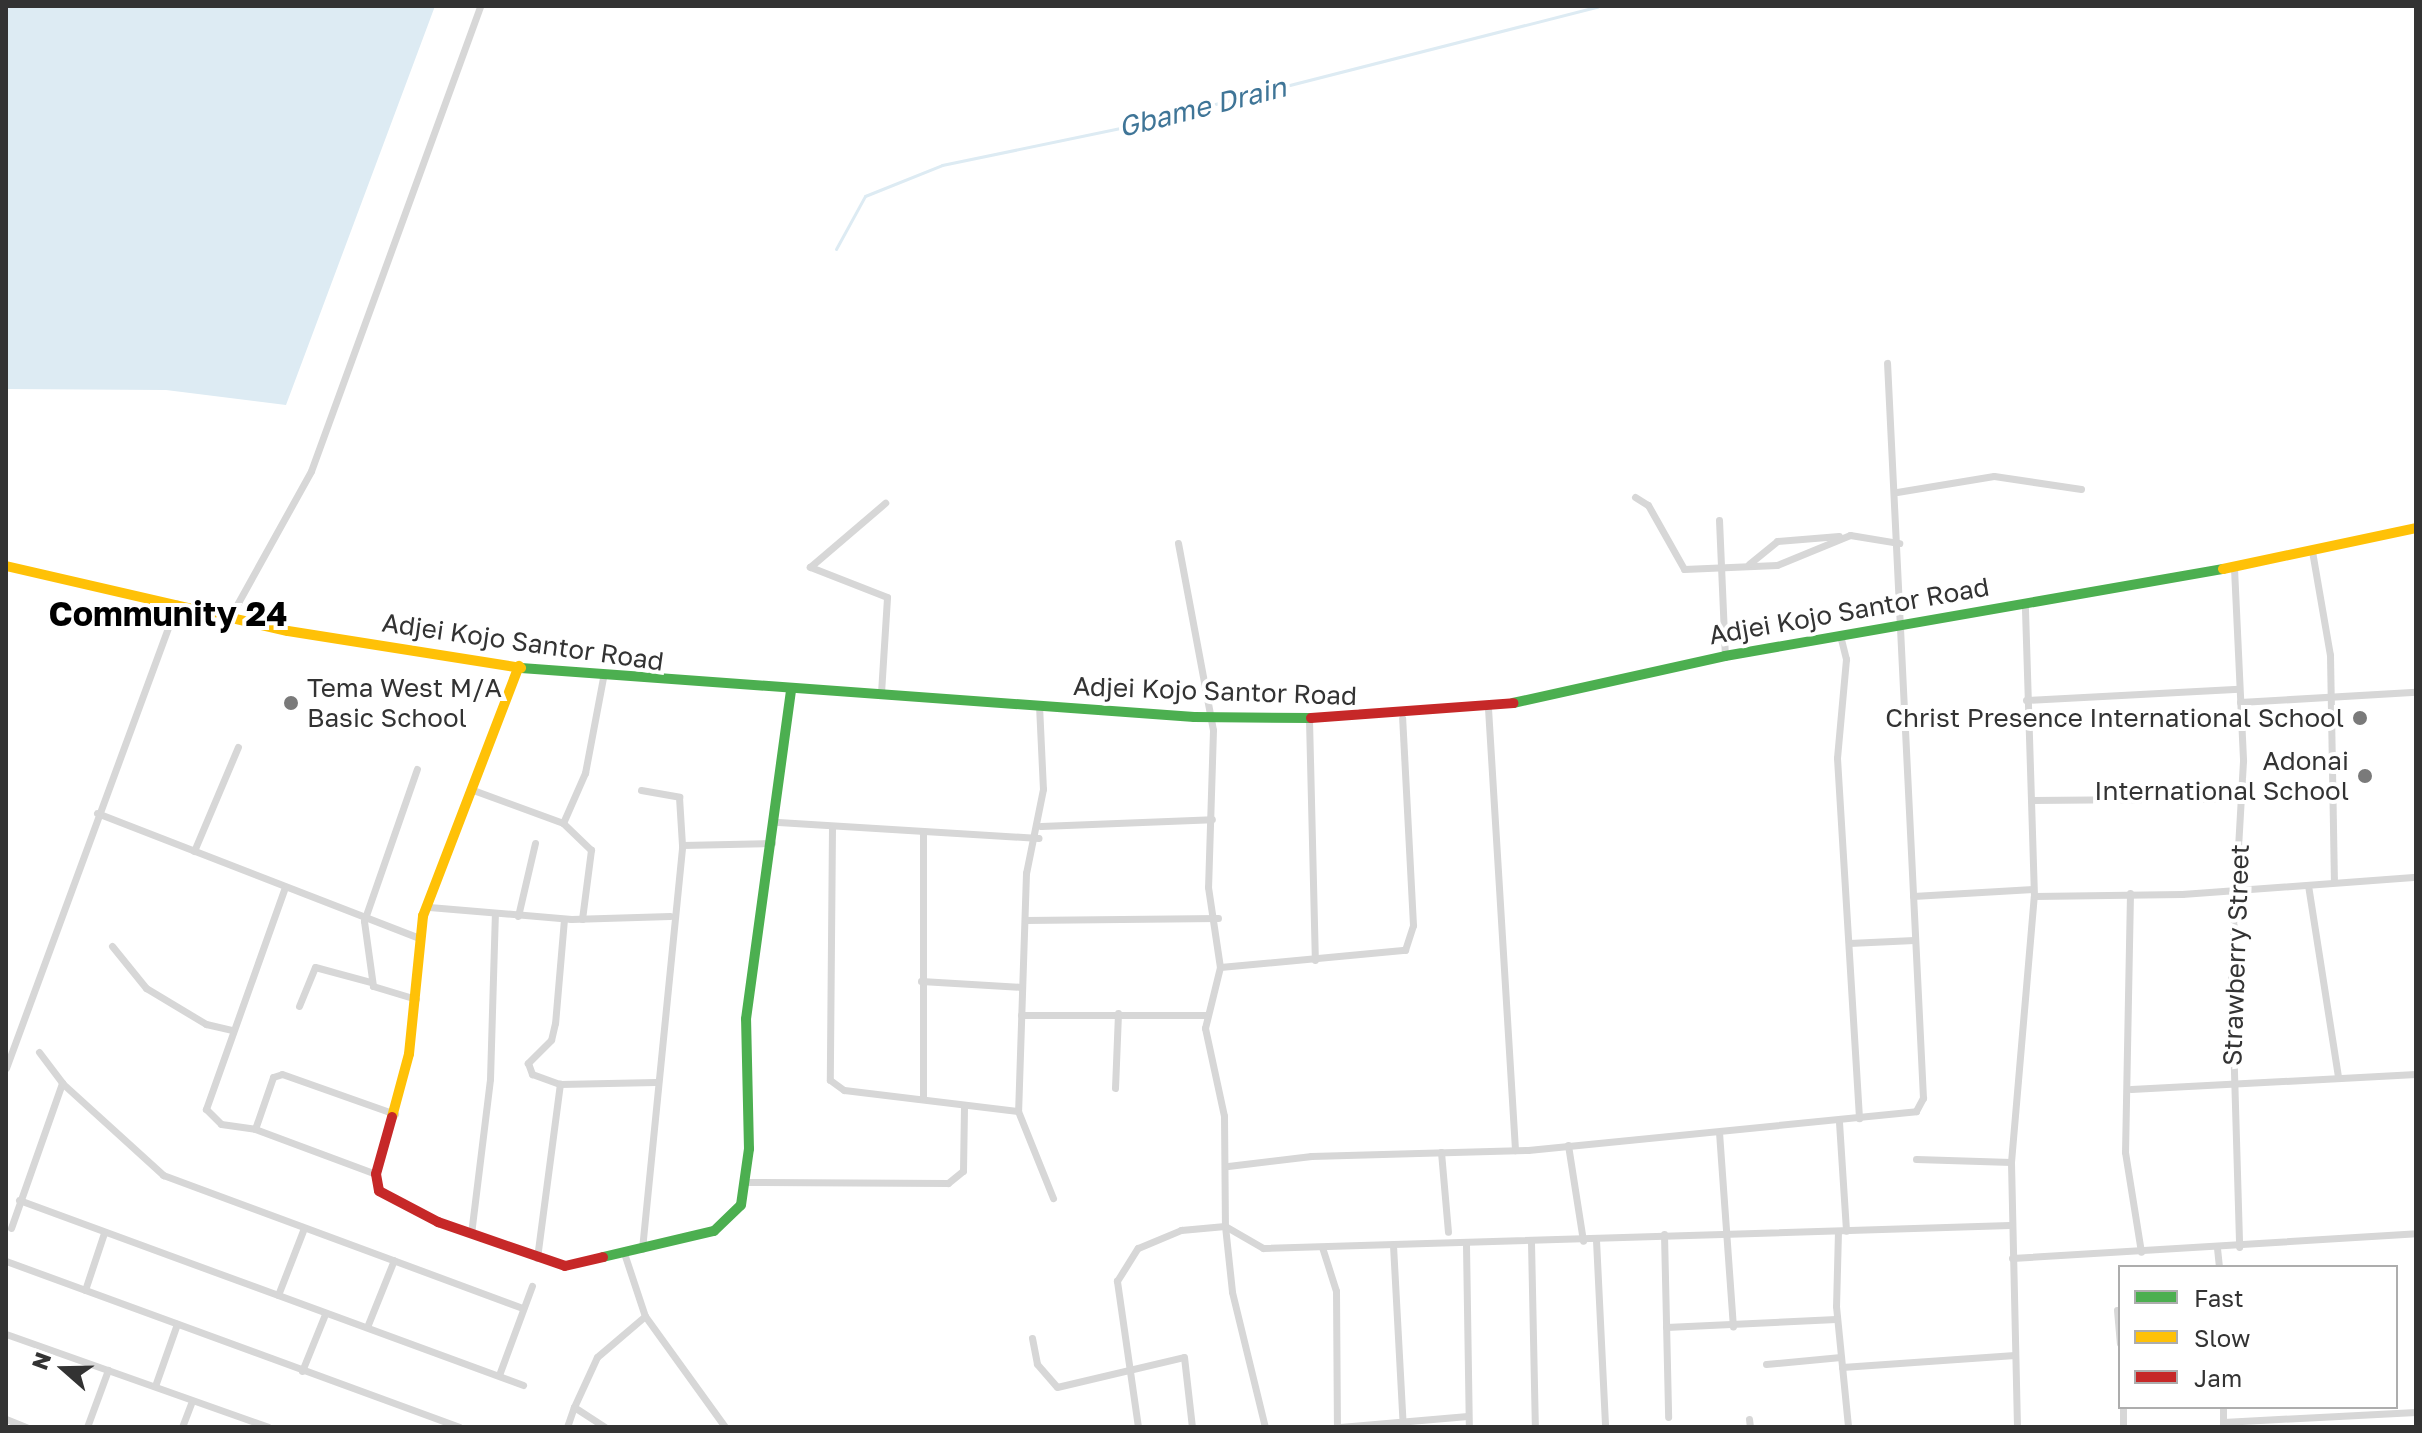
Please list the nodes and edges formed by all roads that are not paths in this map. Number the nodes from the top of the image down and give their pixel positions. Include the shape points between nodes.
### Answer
1 (480, 6) edge
2 (1887, 363) dead end
3 (2081, 489) dead end
4 (1897, 492) junction
5 (1635, 497) dead end
6 (885, 503) dead end
7 (1719, 520) dead end
8 (2416, 528) edge
9 (1841, 537) junction
10 (1178, 543) dead end
11 (1899, 543) junction
12 (2312, 551) junction
13 (1749, 564) junction
14 (6, 566) edge
15 (2234, 568) junction
16 (1724, 569) junction
17 (2025, 602) junction
18 (177, 603) junction
19 (229, 619) junction
20 (1900, 623) junction
21 (1840, 635) junction
22 (1725, 656) junction
23 (519, 666) junction
24 (603, 678) junction
25 (2239, 689) junction
26 (791, 691) junction
27 (2416, 692) edge
28 (881, 693) junction
29 (2331, 698) junction
30 (2026, 700) junction
31 (2240, 702) junction
32 (1039, 705) junction
33 (1488, 708) junction
34 (1210, 717) junction
35 (1402, 718) junction
36 (1309, 719) junction
37 (238, 747) dead end
38 (417, 769) dead end
39 (473, 790) junction
40 (641, 790) dead end
41 (2242, 798) junction
42 (2031, 800) junction
43 (97, 813) junction
44 (1212, 819) junction
45 (778, 822) junction
46 (563, 823) junction
47 (1041, 826) junction
48 (832, 827) junction
49 (923, 834) junction
50 (1039, 838) junction
51 (535, 843) dead end
52 (773, 843) junction
53 (682, 845) junction
54 (194, 851) junction
55 (2416, 877) edge
56 (2334, 882) junction
57 (2308, 885) junction
58 (285, 887) junction
59 (2236, 890) junction
60 (2034, 892) junction
61 (2130, 893) junction
62 (1913, 896) junction
63 (429, 907) junction
64 (495, 914) junction
65 (518, 916) junction
66 (670, 916) junction
67 (1218, 918) junction
68 (564, 919) junction
69 (582, 919) junction
70 (1025, 920) junction
71 (364, 921) junction
72 (420, 938) junction
73 (1914, 940) junction
74 (1849, 943) junction
75 (112, 946) dead end
76 (1315, 960) junction
77 (1220, 967) junction
78 (921, 981) junction
79 (373, 986) junction
80 (1022, 987) junction
81 (416, 999) junction
82 (299, 1006) dead end
83 (1118, 1013) junction
84 (1021, 1015) junction
85 (1206, 1015) junction
86 (231, 1030) junction
87 (39, 1052) dead end
88 (6, 1068) edge
89 (2416, 1074) edge
90 (2338, 1077) junction
91 (656, 1082) junction
92 (62, 1083) junction
93 (2232, 1083) junction
94 (560, 1084) junction
95 (1115, 1088) dead end
96 (2131, 1089) junction
97 (923, 1098) junction
98 (964, 1105) junction
99 (1018, 1111) junction
100 (395, 1114) junction
101 (1859, 1118) junction
102 (1839, 1122) junction
103 (255, 1129) junction
104 (1719, 1132) junction
105 (1568, 1145) junction
106 (1515, 1150) junction
107 (1441, 1152) junction
108 (1916, 1159) dead end
109 (2011, 1162) junction
110 (1228, 1166) junction
111 (376, 1174) junction
112 (744, 1182) junction
113 (1053, 1198) dead end
114 (19, 1200) junction
115 (2010, 1225) junction
116 (1225, 1226) junction
117 (11, 1228) dead end
118 (304, 1228) junction
119 (1842, 1231) junction
120 (1448, 1232) dead end
121 (104, 1233) junction
122 (1726, 1233) junction
123 (2416, 1233) edge
124 (471, 1234) junction
125 (1664, 1234) junction
126 (1596, 1240) junction
127 (1583, 1241) junction
128 (1531, 1242) junction
129 (1393, 1245) junction
130 (1466, 1245) junction
131 (1322, 1247) junction
132 (2239, 1247) junction
133 (2217, 1248) junction
134 (642, 1251) junction
135 (2141, 1252) junction
136 (625, 1256) junction
137 (537, 1258) junction
138 (2012, 1258) junction
139 (394, 1260) junction
140 (6, 1261) edge
141 (2219, 1265) edge
142 (532, 1286) dead end
143 (85, 1290) junction
144 (278, 1295) junction
145 (523, 1308) junction
146 (2117, 1310) dead end
147 (325, 1314) junction
148 (645, 1316) junction
149 (1836, 1319) junction
150 (2118, 1321) edge
151 (177, 1324) junction
152 (1733, 1326) junction
153 (367, 1327) junction
154 (1666, 1327) junction
155 (6, 1334) edge
156 (1032, 1338) dead end
157 (2015, 1355) junction
158 (1841, 1357) junction
159 (1132, 1364) junction
160 (1766, 1364) dead end
161 (1842, 1367) junction
162 (108, 1370) junction
163 (302, 1371) junction
164 (499, 1375) junction
165 (523, 1385) dead end
166 (155, 1386) junction
167 (192, 1401) junction
168 (574, 1407) junction
169 (2329, 1410) edge
170 (2416, 1412) edge
171 (1468, 1416) junction
172 (1668, 1417) dead end
173 (6, 1419) edge
174 (2223, 1424) edge
175 (1403, 1425) edge
176 (26, 1427) edge
177 (87, 1427) edge
178 (182, 1427) edge
179 (268, 1427) edge
180 (460, 1427) edge
181 (567, 1427) edge
182 (605, 1427) edge
183 (725, 1427) edge
184 (1138, 1427) edge
185 (1192, 1427) edge
186 (1265, 1427) edge
187 (1338, 1427) edge
188 (1469, 1427) edge
189 (1535, 1427) edge
190 (1605, 1427) edge
191 (1848, 1427) edge
192 (2017, 1427) edge

1 - 19 street via 311,471
2 - 4 street
3 - 4 street via 1994,476
4 - 11 street
5 - 16 street via 1648,505 1679,567
6 - 28 street via 810,567 887,597
7 - 16 street
8 - 12 street, Adjei Kojo Santor Road
9 - 11 street
9 - 13 street via 1793,560
9 - 13 street via 1777,541
10 - 34 street
11 - 20 street
12 - 15 street, Adjei Kojo Santor Road
12 - 29 street
13 - 16 street
14 - 18 street, Adjei Kojo Santor Road
15 - 17 street, Adjei Kojo Santor Road
15 - 25 street, Strawberry Street
16 - 22 street
17 - 20 street, Adjei Kojo Santor Road
17 - 30 street
18 - 19 street, Adjei Kojo Santor Road
18 - 43 street
19 - 23 street, Adjei Kojo Santor Road
20 - 21 street, Adjei Kojo Santor Road
20 - 62 street
21 - 22 street, Adjei Kojo Santor Road
21 - 74 street via 1846,659 1837,758
22 - 33 street, Adjei Kojo Santor Road
23 - 24 street, Adjei Kojo Santor Road
23 - 39 street
24 - 26 street, Adjei Kojo Santor Road
24 - 46 street via 585,773
25 - 30 street
25 - 31 street, Strawberry Street
26 - 28 street, Adjei Kojo Santor Road
26 - 45 street
27 - 29 street
28 - 32 street, Adjei Kojo Santor Road
29 - 31 street
29 - 56 street
30 - 42 street
31 - 41 street, Strawberry Street
32 - 34 street, Adjei Kojo Santor Road
32 - 47 street
33 - 35 street, Adjei Kojo Santor Road
33 - 106 street
34 - 36 street, Adjei Kojo Santor Road
34 - 44 street
35 - 36 street, Adjei Kojo Santor Road
35 - 76 street via 1413,937 1405,950
36 - 76 street
37 - 54 street
38 - 71 street
39 - 46 street
39 - 63 street
40 - 53 street via 679,797
41 - 42 street
41 - 59 street, Strawberry Street
42 - 60 street
43 - 54 street
43 - 88 street
44 - 47 street
44 - 67 street via 1208,887
45 - 48 street
45 - 52 street
46 - 69 street via 591,850
47 - 50 street
48 - 49 street
48 - 97 street via 830,1080 844,1090
49 - 50 street
49 - 78 street
50 - 70 street via 1026,873
51 - 65 street
52 - 53 street
52 - 112 street via 746,1019
53 - 66 street
54 - 58 street
55 - 56 street
56 - 57 street
57 - 59 street
57 - 90 street
58 - 71 street
58 - 86 street
59 - 61 street
59 - 93 street, Strawberry Street
60 - 61 street
60 - 62 street
60 - 109 street
61 - 96 street
62 - 73 street
63 - 64 street
63 - 72 street
64 - 65 street
64 - 124 street via 490,1079
65 - 68 street
66 - 69 street
66 - 91 street
67 - 70 street
67 - 77 street
68 - 69 street
68 - 94 street via 551,1040 528,1063 532,1074
70 - 80 street
71 - 72 street
71 - 79 street
72 - 81 street
73 - 74 street
73 - 101 street via 1923,1098 1908,1115
74 - 101 street
75 - 86 street via 155,994
76 - 77 street
77 - 85 street
78 - 80 street
78 - 97 street
79 - 81 street
79 - 82 street via 364,976 315,967
80 - 84 street
81 - 100 street
83 - 84 street
83 - 85 street
83 - 95 street
84 - 99 street
85 - 110 street
86 - 103 street via 206,1109 221,1124
87 - 92 street
89 - 90 street
90 - 93 street
91 - 94 street
91 - 134 street
92 - 114 street
92 - 118 street via 163,1175
93 - 96 street
93 - 132 street, Strawberry Street
94 - 137 street
96 - 135 street via 2125,1176
97 - 98 street
98 - 99 street
98 - 112 street via 963,1171 948,1183
99 - 113 street
100 - 103 street via 282,1074 273,1077
100 - 111 street
101 - 102 street
102 - 104 street
102 - 119 street
103 - 111 street
104 - 105 street
104 - 122 street
105 - 106 street
105 - 127 street
106 - 107 street
107 - 110 street
107 - 120 street
108 - 109 street
109 - 115 street
110 - 116 street
111 - 124 street via 379,1191
112 - 134 street via 741,1205 722,1228
114 - 117 street
114 - 121 street
115 - 119 street
115 - 138 street
116 - 131 street via 1263,1248
116 - 159 street via 1151,1242 1122,1270 1117,1291
116 - 186 street via 1232,1292
118 - 139 street
118 - 144 street
119 - 122 street
119 - 149 street
121 - 143 street
121 - 144 street
122 - 125 street
122 - 152 street
123 - 132 street
124 - 137 street
125 - 126 street
125 - 154 street
126 - 127 street
126 - 190 street
127 - 128 street
128 - 130 street
128 - 189 street
129 - 130 street
129 - 131 street
129 - 175 street
130 - 171 street
131 - 187 street via 1336,1291
132 - 133 street
133 - 135 street
133 - 141 street
134 - 136 street
135 - 138 street
136 - 137 street via 583,1266
136 - 148 street
138 - 157 street
139 - 145 street
139 - 153 street
140 - 143 street
142 - 145 street
143 - 151 street
144 - 147 street
145 - 164 street
146 - 150 street
147 - 153 street
147 - 163 street
148 - 168 street via 597,1357
148 - 183 street
149 - 152 street
149 - 158 street
151 - 163 street
151 - 166 street
152 - 154 street
153 - 164 street
154 - 172 street
155 - 162 street
156 - 159 street via 1037,1364 1057,1387
157 - 161 street
157 - 192 street
158 - 160 street
158 - 161 street
159 - 184 street
159 - 185 street via 1184,1357
161 - 191 street
162 - 166 street
162 - 177 street
163 - 180 street
164 - 165 street
166 - 167 street
167 - 178 street
167 - 179 street
168 - 181 street
168 - 182 street
169 - 170 street
169 - 174 street
171 - 175 street
171 - 188 street
173 - 176 street
175 - 187 street

